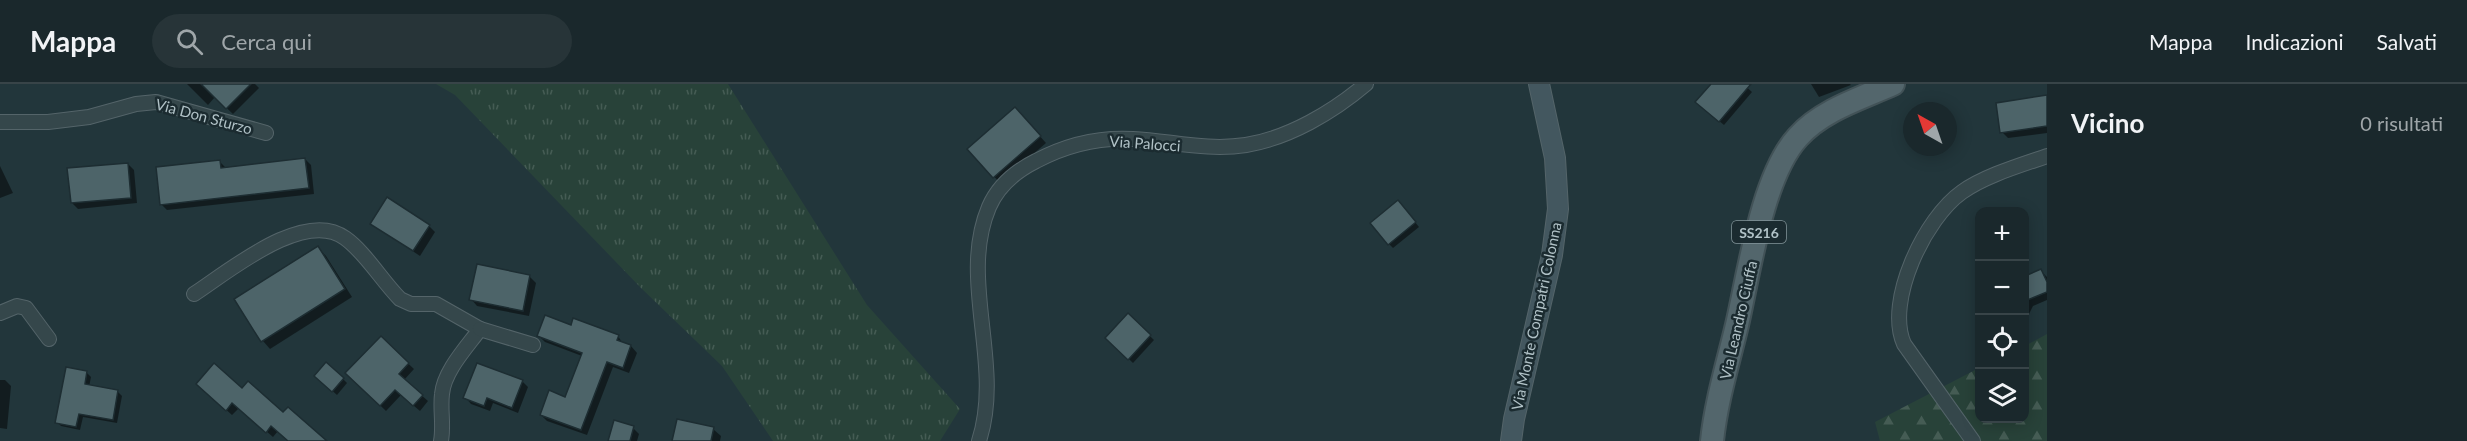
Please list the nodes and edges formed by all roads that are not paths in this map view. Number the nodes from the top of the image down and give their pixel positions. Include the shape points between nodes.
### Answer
1 (1366, 84) edge
2 (1539, 84) edge
3 (1893, 84) edge
4 (0, 123) edge
5 (266, 133) dead end
6 (2047, 156) edge
7 (194, 294) dead end
8 (0, 313) edge
9 (480, 329) junction
10 (49, 339) dead end
11 (533, 345) dead end
12 (441, 441) edge
13 (979, 441) edge
14 (1511, 441) edge
15 (1712, 441) edge
16 (1973, 441) edge

1 - 13 street, Via Palocci via 1301,126 1256,143 1219,147 1133,139 1094,141 1043,157 1006,182 988,208 979,246 987,376
2 - 14 street, Via Monte Compatri Colonna via 1555,158 1558,209 1552,255
3 - 15 main road, Via Leandro Ciuffa / SS216 via 1812,124 1798,136 1780,163 1764,209
4 - 5 street, Via Don Sturzo via 89,117 156,102
6 - 16 street via 1974,185 1953,199 1921,244 1903,285 1898,324 1904,344
7 - 9 street via 278,241 323,230 345,238 403,302 435,304
8 - 10 street via 11,307 26,308
9 - 11 street
9 - 12 street via 444,383

